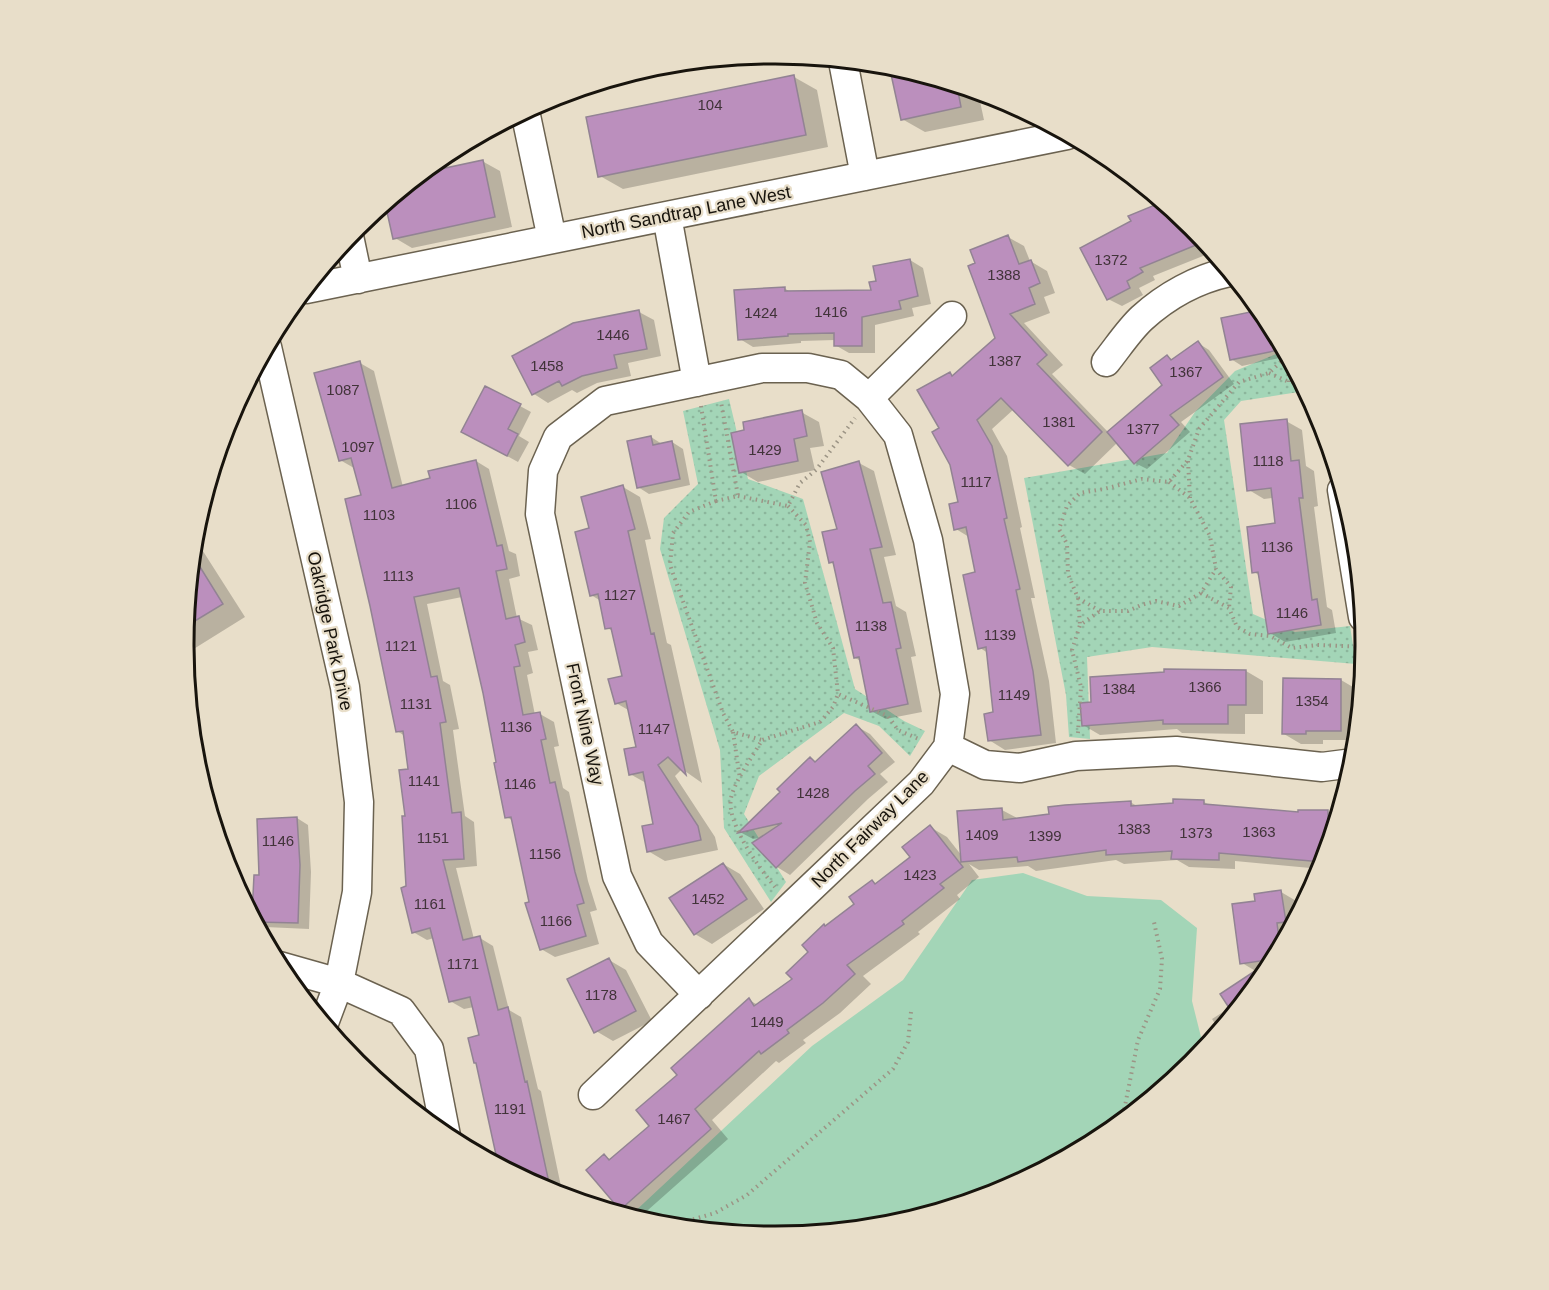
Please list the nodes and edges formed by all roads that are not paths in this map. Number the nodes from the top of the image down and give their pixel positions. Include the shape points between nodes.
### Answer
1 (844, 69) edge
2 (527, 120) edge
3 (1056, 137) edge
4 (865, 176) junction
5 (667, 216) junction
6 (552, 239) junction
7 (352, 248) edge
8 (1221, 274) edge
9 (358, 279) junction
10 (318, 287) edge
11 (952, 316) dead end
12 (270, 359) edge
13 (1106, 362) dead end
14 (706, 380) junction
15 (869, 398) junction
16 (948, 747) junction
17 (1342, 764) edge
18 (294, 970) edge
19 (339, 983) junction
20 (699, 995) junction
21 (327, 1014) edge
22 (593, 1095) dead end
23 (443, 1122) edge

1 - 4 street
2 - 6 street
3 - 4 street, North Sandtrap Lane West
4 - 5 street, North Sandtrap Lane West
5 - 6 street, North Sandtrap Lane West
5 - 14 street
6 - 9 street, North Sandtrap Lane West
7 - 9 street
8 - 13 street via 1172,295 1141,319
9 - 10 street, North Sandtrap Lane West
11 - 15 street
12 - 19 street, Oakridge Park Drive via 345,687 356,779 357,892
14 - 15 street, Front Nine Way via 762,368 808,368 841,375
14 - 20 street, Front Nine Way via 605,401 558,436 543,471 540,514 617,876 649,943
15 - 16 street, Front Nine Way via 898,435 928,540 956,694
16 - 17 street via 985,765 1020,768 1076,756 1176,751 1322,767
16 - 20 street, North Fairway Lane via 921,783
18 - 19 street
19 - 21 street, Oakridge Park Drive
19 - 23 street via 401,1011 429,1049
20 - 22 street

